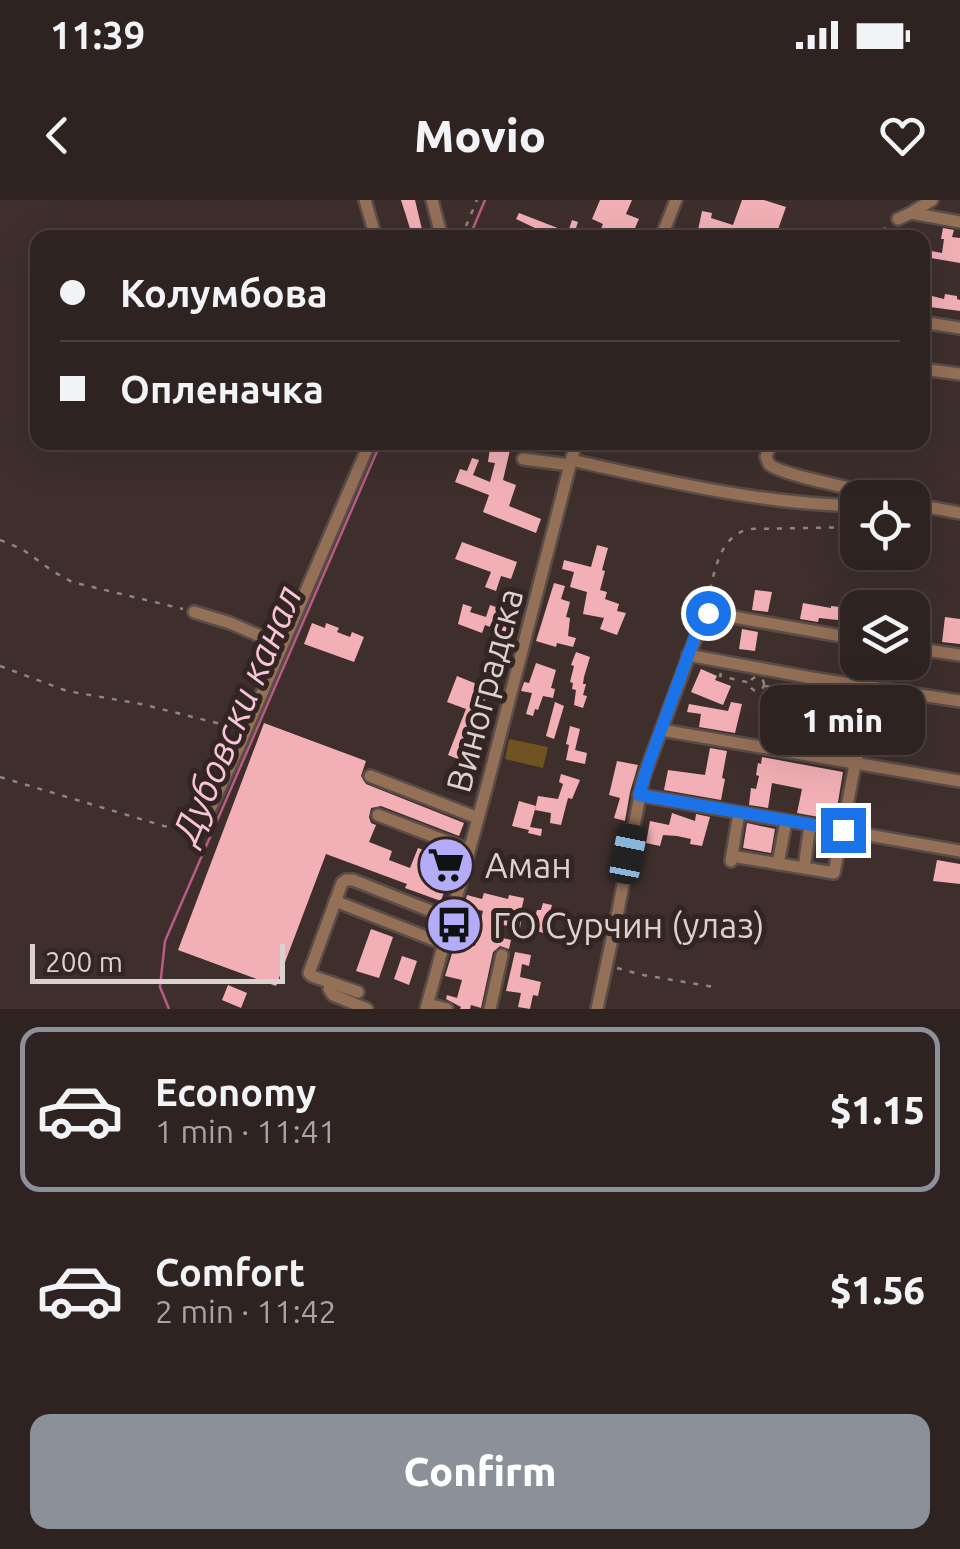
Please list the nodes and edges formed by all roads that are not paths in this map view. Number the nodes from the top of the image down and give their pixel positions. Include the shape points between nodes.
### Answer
1 (365, 200) edge
2 (432, 200) edge
3 (676, 200) edge
4 (932, 200) edge
5 (911, 213) junction
6 (898, 218) road end
7 (960, 222) edge
8 (374, 230) edge
9 (440, 230) edge
10 (664, 230) edge
11 (930, 323) edge
12 (960, 328) edge
13 (930, 370) edge
14 (960, 374) edge
15 (366, 450) edge
16 (574, 450) edge
17 (768, 450) edge
18 (523, 459) dead end
19 (571, 462) junction
20 (840, 485) edge
21 (840, 505) edge
22 (930, 507) edge
23 (960, 513) edge
24 (194, 612) road end
25 (840, 636) edge
26 (281, 645) junction
27 (930, 651) edge
28 (688, 655) junction
29 (960, 655) edge
30 (872, 680) edge
31 (870, 688) junction
32 (960, 701) edge
33 (660, 730) junction
34 (856, 764) junction
35 (370, 776) dead end
36 (960, 781) edge
37 (639, 795) junction
38 (739, 813) junction
39 (378, 815) dead end
40 (478, 818) junction
41 (786, 821) junction
42 (202, 826) road end
43 (810, 826) junction
44 (843, 830) junction
45 (469, 850) junction
46 (960, 851) edge
47 (778, 864) junction
48 (804, 868) junction
49 (335, 900) junction
50 (451, 919) junction
51 (444, 944) junction
52 (502, 955) dead end
53 (332, 982) junction
54 (358, 992) dead end
55 (427, 1007) edge
56 (367, 1009) edge
57 (447, 1009) edge
58 (490, 1009) edge
59 (596, 1009) edge

1 - 8 street
2 - 9 street
3 - 10 street
4 - 5 street
5 - 6 street
5 - 7 street
11 - 12 street
13 - 14 street
15 - 26 street
16 - 19 street, Виноградска
17 - 20 street via 766,457 777,468
18 - 19 street
19 - 21 street via 774,500
19 - 40 street, Виноградска
22 - 23 street
24 - 26 street
25 - 28 street via 706,614
26 - 42 street
27 - 29 street
28 - 31 street
28 - 33 street
30 - 31 street
31 - 32 street
31 - 34 street
33 - 34 street
33 - 37 street
34 - 36 street
34 - 44 street
35 - 40 street
37 - 38 street
37 - 59 street
38 - 41 street
38 - 47 street via 731,858
39 - 45 street
40 - 45 street, Виноградска
41 - 43 street
41 - 47 street
43 - 44 street
43 - 48 street
44 - 46 street
44 - 48 street via 834,872
45 - 50 street, Виноградска
47 - 48 street
49 - 50 street via 342,883 352,880
49 - 51 street
49 - 53 street via 309,968 312,976
50 - 51 street, Виноградска
51 - 55 street, Виноградска
52 - 58 street
53 - 54 street
53 - 56 street via 332,995
55 - 57 street

